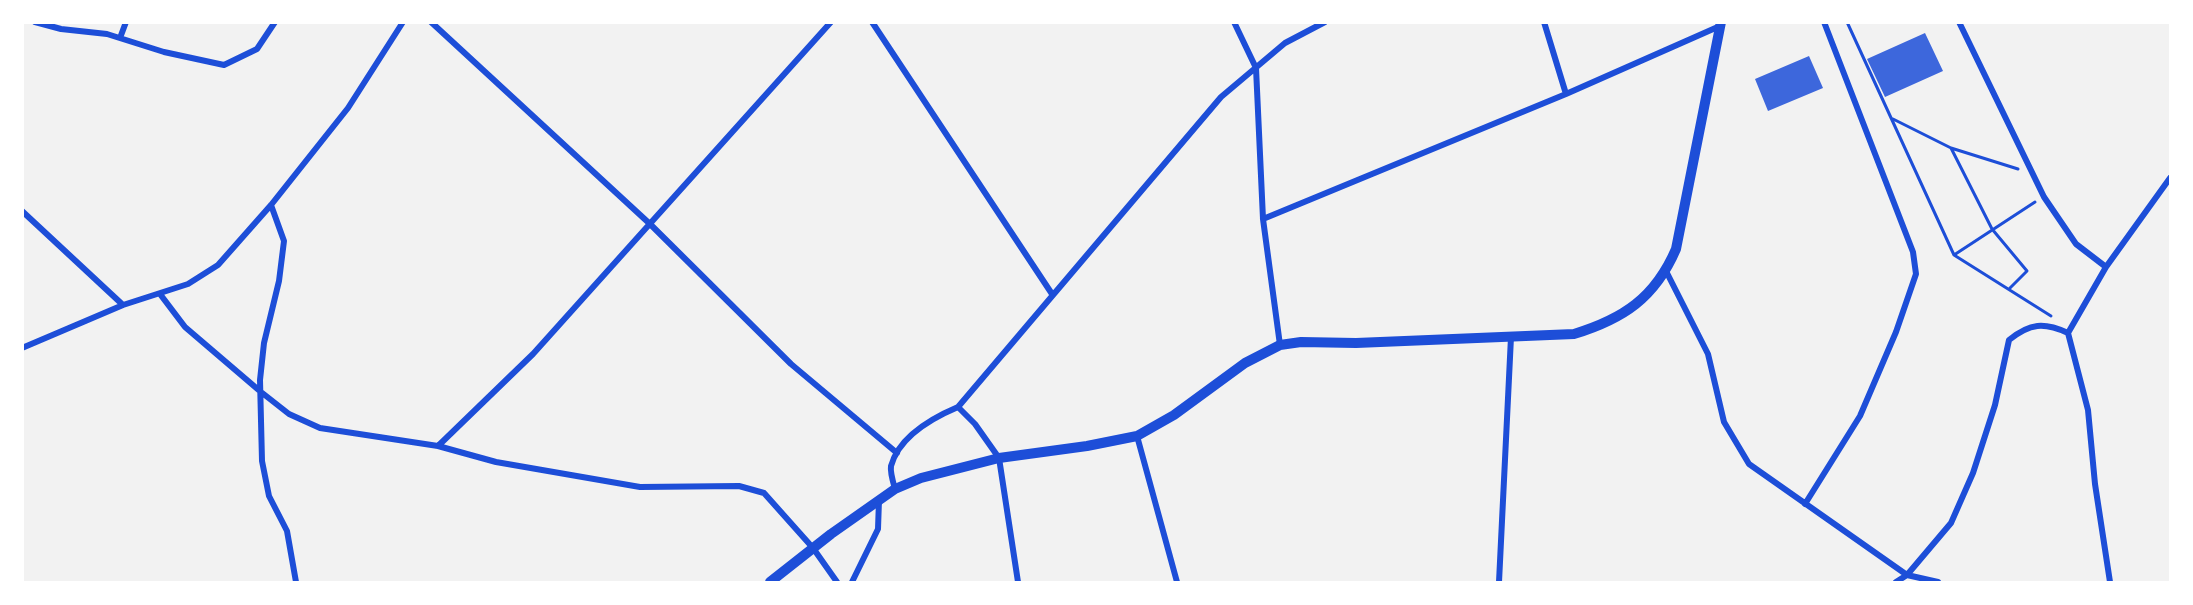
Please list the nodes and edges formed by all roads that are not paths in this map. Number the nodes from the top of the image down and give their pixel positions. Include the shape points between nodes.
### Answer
1 (35, 22) edge
2 (126, 22) edge
3 (275, 22) edge
4 (403, 22) edge
5 (431, 22) edge
6 (831, 22) edge
7 (872, 22) edge
8 (1234, 22) edge
9 (1325, 22) edge
10 (1544, 22) edge
11 (1824, 22) edge
12 (1959, 22) edge
13 (1721, 24) edge
14 (120, 38) junction
15 (1256, 68) junction
16 (1566, 93) junction
17 (2170, 178) edge
18 (271, 205) junction
19 (22, 211) edge
20 (1263, 219) junction
21 (650, 224) junction
22 (2106, 267) junction
23 (1666, 271) junction
24 (160, 294) junction
25 (1052, 294) junction
26 (123, 305) junction
27 (2070, 331) junction
28 (1511, 337) junction
29 (1280, 345) junction
30 (22, 348) edge
31 (261, 392) junction
32 (958, 407) junction
33 (1137, 436) junction
34 (438, 446) junction
35 (897, 453) junction
36 (999, 458) junction
37 (895, 489) junction
38 (879, 500) junction
39 (1805, 504) junction
40 (813, 548) junction
41 (1907, 575) junction
42 (296, 582) edge
43 (770, 582) edge
44 (837, 582) edge
45 (852, 582) edge
46 (1018, 582) edge
47 (1177, 582) edge
48 (1499, 582) edge
49 (1896, 582) edge
50 (1938, 582) edge
51 (2110, 582) edge

1 - 14 street
2 - 14 street
3 - 14 street via 257,49 224,65
4 - 18 street via 348,108
5 - 21 street
6 - 21 street
7 - 25 street
8 - 15 street
9 - 15 street via 1285,44
10 - 16 street
11 - 39 street via 1913,252 1916,274 1860,416
12 - 22 street via 2044,197 2076,244
13 - 16 street
13 - 23 street via 1677,249
15 - 20 street
15 - 25 street via 1221,97
16 - 20 street
17 - 22 street
18 - 24 street via 218,265 188,284
18 - 31 street via 284,241 264,343
19 - 26 street
20 - 29 street
21 - 34 street via 533,354
21 - 35 street via 791,364
22 - 27 street
23 - 28 street via 1647,295 1604,325 1574,334
23 - 39 street via 1708,354 1729,431 1749,464
24 - 26 street
24 - 31 street via 185,327
25 - 32 street
26 - 30 street
27 - 41 street via 2048,324 2022,329 2008,340 1995,405 1973,473 1951,523
27 - 51 street via 2088,411
28 - 29 street
28 - 48 street
29 - 33 street via 1245,363
31 - 34 street via 289,414 320,428
31 - 42 street via 262,461 269,496 287,531
32 - 35 street via 924,424
32 - 36 street
33 - 36 street
33 - 47 street
34 - 40 street via 496,462 640,487 739,486 764,493
35 - 37 street via 890,468
36 - 37 street via 921,478
36 - 46 street
37 - 38 street
38 - 40 street
38 - 45 street via 878,529
39 - 41 street
40 - 43 street
40 - 44 street
41 - 49 street
41 - 50 street

